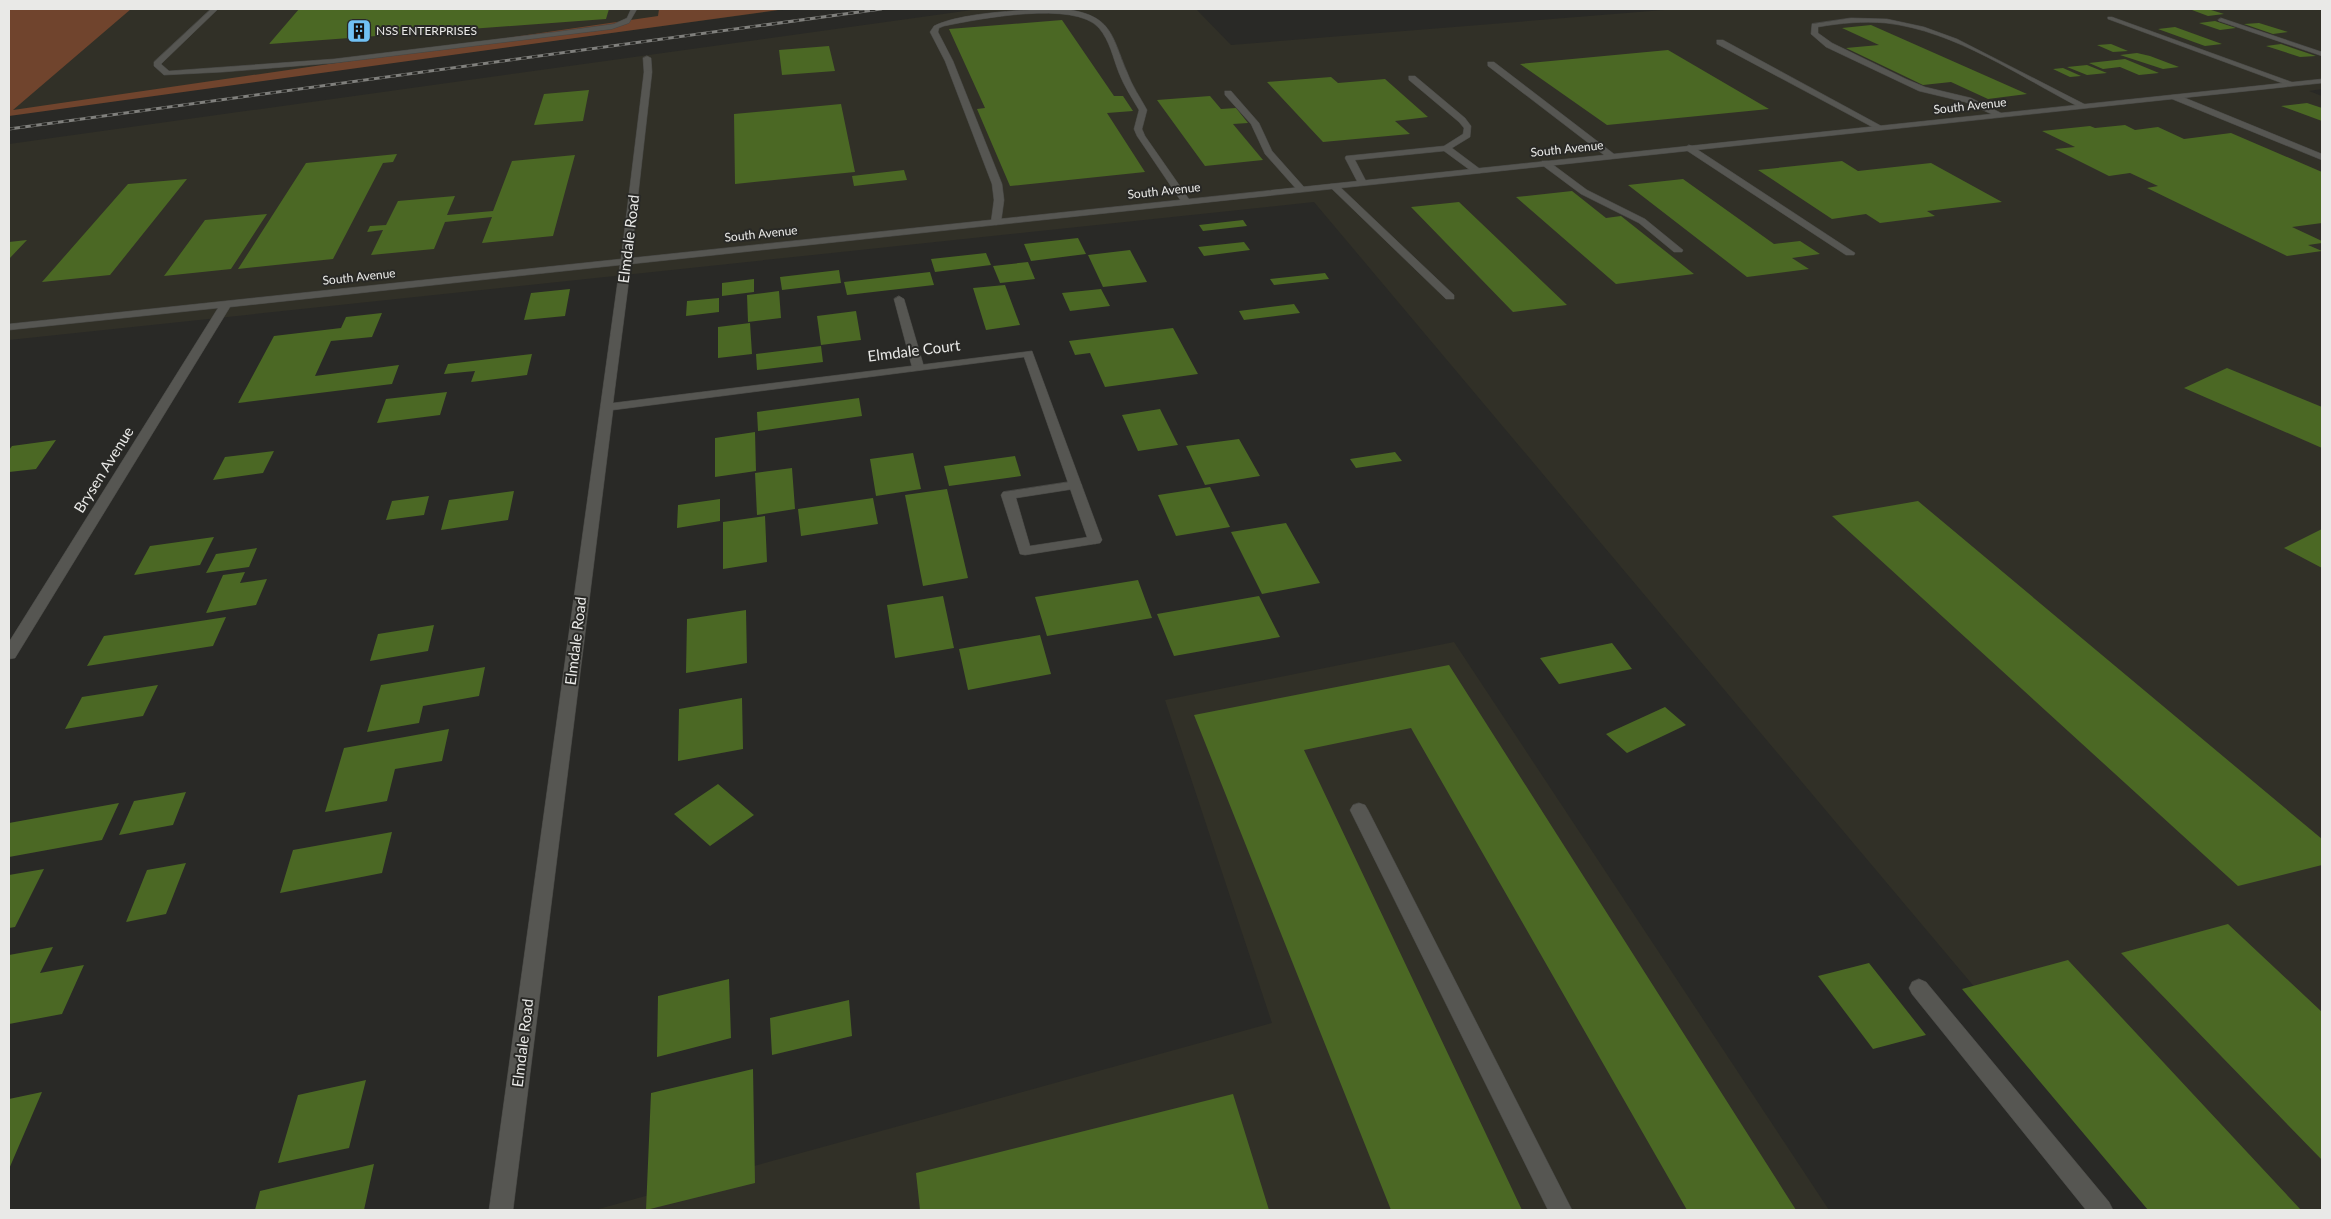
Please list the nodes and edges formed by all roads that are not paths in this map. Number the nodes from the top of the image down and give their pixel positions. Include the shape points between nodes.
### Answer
1 (215, 9) edge
2 (634, 9) edge
3 (2110, 18) dead end
4 (2221, 20) dead end
5 (1720, 42) dead end
6 (2322, 54) edge
7 (647, 58) dead end
8 (1491, 64) dead end
9 (1412, 78) dead end
10 (2322, 81) edge
11 (2293, 84) junction
12 (1228, 93) dead end
13 (2175, 97) junction
14 (2084, 106) junction
15 (2001, 115) junction
16 (1881, 128) junction
17 (1446, 148) junction
18 (1689, 148) junction
19 (1611, 156) junction
20 (2322, 157) edge
21 (1545, 164) junction
22 (1477, 171) junction
23 (1362, 183) junction
24 (1334, 186) junction
25 (1301, 189) junction
26 (1186, 202) junction
27 (996, 222) junction
28 (1678, 250) dead end
29 (1850, 254) dead end
30 (626, 261) junction
31 (1450, 297) dead end
32 (899, 299) dead end
33 (226, 304) junction
34 (9, 327) edge
35 (918, 367) junction
36 (607, 407) junction
37 (1075, 485) junction
38 (9, 654) edge
39 (1359, 810) dead end
40 (1919, 988) dead end
41 (501, 1210) edge
42 (1560, 1210) edge
43 (2101, 1210) edge

1 - 2 street via 157,64 167,73 419,53 612,27 631,18
3 - 11 street
4 - 6 street
5 - 16 street
7 - 30 street, Elmdale Road
8 - 19 street
9 - 17 street via 1468,128 1467,135
10 - 11 street, South Avenue
11 - 13 street, South Avenue
12 - 25 street via 1255,123 1268,152
13 - 14 street, South Avenue
13 - 20 street
14 - 15 street, South Avenue
14 - 15 street via 1954,40 1916,26 1862,18 1814,25 1815,34 1851,57 1922,89 1968,100
15 - 16 street, South Avenue
16 - 18 street, South Avenue
17 - 22 street
17 - 23 street via 1349,158
18 - 19 street, South Avenue
18 - 29 street
19 - 21 street, South Avenue
21 - 22 street, South Avenue
21 - 28 street via 1591,196 1642,221
22 - 23 street, South Avenue
23 - 24 street, South Avenue
24 - 25 street, South Avenue
24 - 31 street
25 - 26 street, South Avenue
26 - 27 street, South Avenue
26 - 27 street via 1141,136 1138,128 1143,110 1126,80 1114,44 1092,17 1052,11 942,24 934,32 949,61 998,184
27 - 30 street, South Avenue
30 - 33 street, South Avenue
30 - 36 street, Elmdale Road
32 - 35 street
33 - 34 street, South Avenue
33 - 38 street, Brysen Avenue
35 - 36 street, Elmdale Court
35 - 37 street, Elmdale Court via 1028,353
36 - 41 street, Elmdale Road
37 - 37 street, Elmdale Court via 1008,494 1025,551 1095,540
39 - 42 street
40 - 43 street

